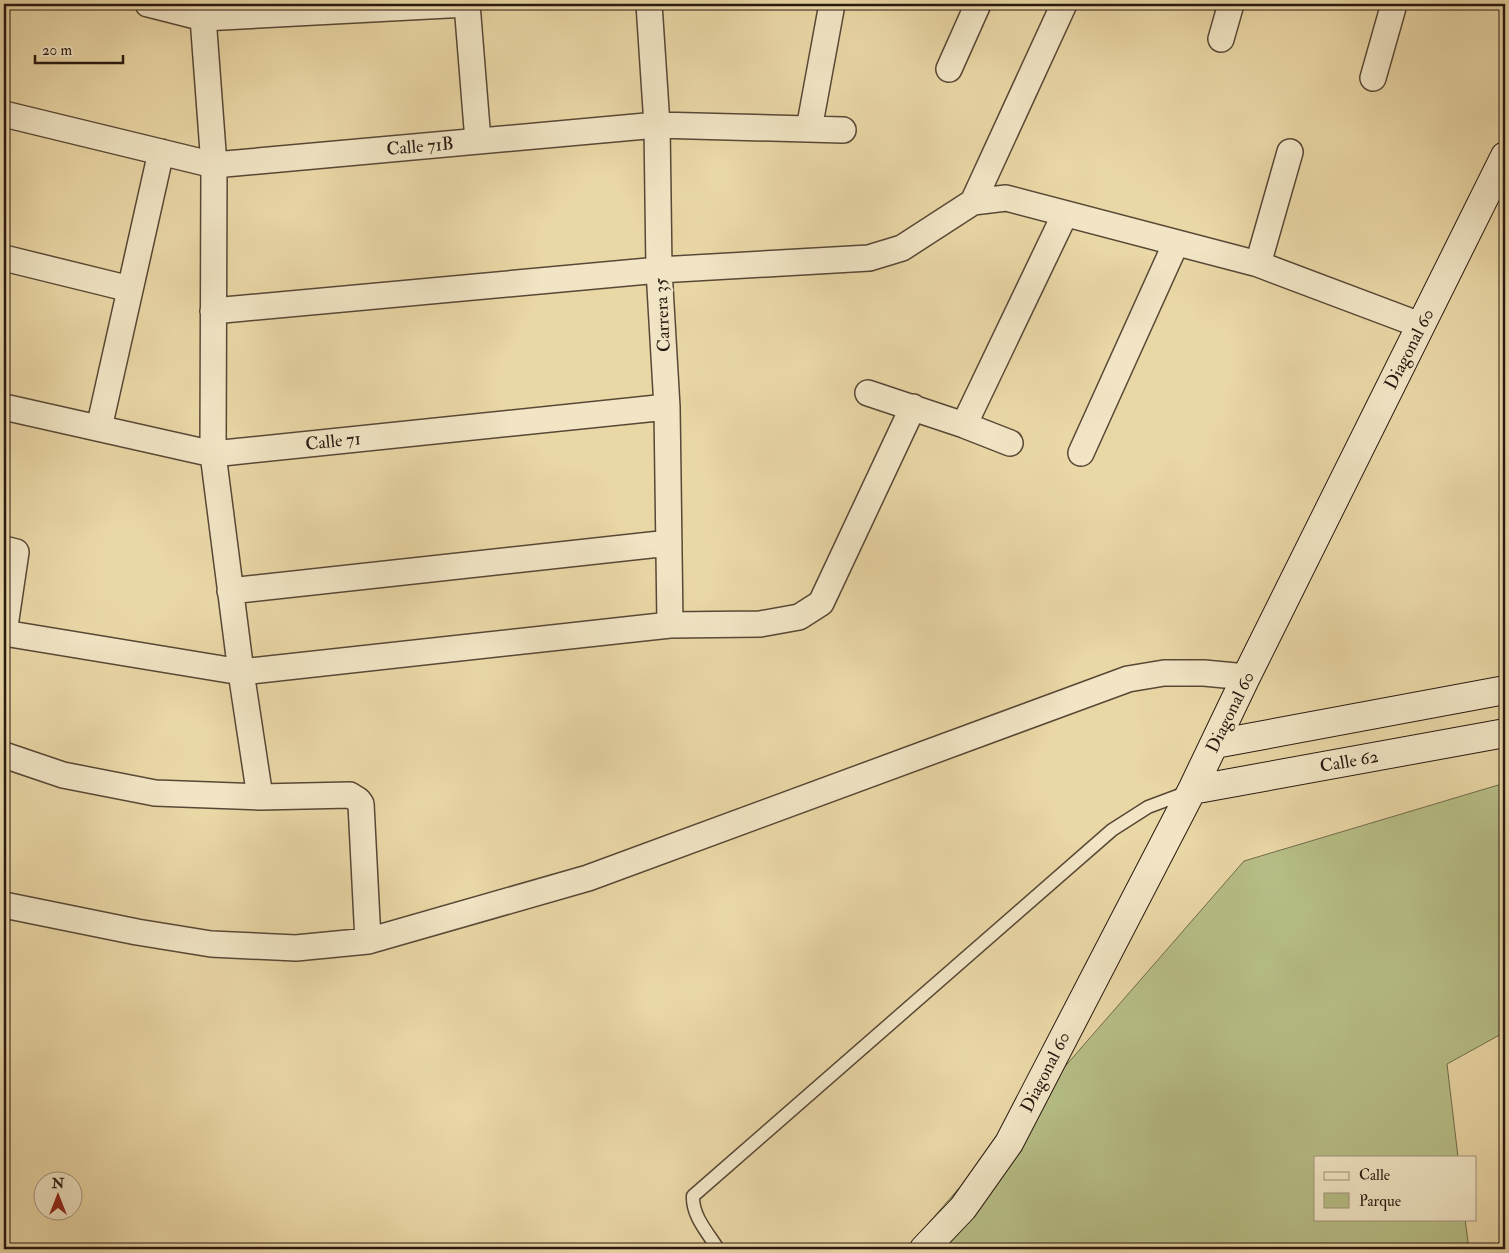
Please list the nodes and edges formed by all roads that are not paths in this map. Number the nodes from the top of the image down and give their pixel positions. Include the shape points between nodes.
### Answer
1 (148, 4) edge
2 (467, 4) edge
3 (649, 4) edge
4 (832, 4) edge
5 (978, 4) edge
6 (1064, 4) edge
7 (1231, 4) edge
8 (1394, 4) edge
9 (202, 11) edge
10 (1221, 39) dead end
11 (949, 69) dead end
12 (1373, 78) dead end
13 (4, 114) edge
14 (657, 125) junction
15 (809, 129) junction
16 (843, 130) dead end
17 (478, 141) junction
18 (161, 152) junction
19 (1290, 152) dead end
20 (1505, 156) edge
21 (214, 165) junction
22 (973, 202) junction
23 (1065, 214) junction
24 (1176, 243) junction
25 (4, 258) edge
26 (1258, 264) junction
27 (659, 270) junction
28 (130, 289) junction
29 (213, 310) junction
30 (1420, 326) junction
31 (868, 393) dead end
32 (4, 407) edge
33 (667, 407) junction
34 (912, 408) junction
35 (964, 425) junction
36 (99, 428) junction
37 (1010, 443) dead end
38 (1081, 453) dead end
39 (213, 454) junction
40 (669, 544) junction
41 (4, 549) edge
42 (230, 591) junction
43 (670, 626) junction
44 (4, 633) edge
45 (241, 672) junction
46 (1246, 677) junction
47 (1505, 690) edge
48 (1505, 733) edge
49 (1215, 744) junction
50 (4, 755) edge
51 (1192, 790) junction
52 (260, 797) junction
53 (4, 905) edge
54 (368, 941) junction
55 (718, 1249) edge
56 (924, 1249) edge

1 - 9 street
2 - 9 street
2 - 17 street
3 - 14 street, Carrera 35
4 - 15 street
5 - 11 street
6 - 22 street
7 - 10 street
8 - 12 street
9 - 21 street
13 - 18 street, Calle 71B
14 - 15 street, Calle 71B
14 - 17 street, Calle 71B
14 - 27 street, Carrera 35
15 - 16 street, Calle 71B
17 - 21 street, Calle 71B
18 - 21 street, Calle 71B
18 - 28 street
19 - 26 street
20 - 30 main road, Diagonal 60
21 - 29 street
22 - 23 street via 1006,198
22 - 27 street via 902,248 869,258
23 - 24 street
23 - 35 street
24 - 26 street
24 - 38 street
25 - 28 street
26 - 30 street
27 - 29 street
27 - 33 street, Carrera 35
28 - 36 street
29 - 39 street
30 - 46 main road, Diagonal 60
31 - 34 street
32 - 36 street, Calle 71
33 - 39 street, Calle 71
33 - 40 street, Carrera 35
34 - 35 street
34 - 43 street via 822,603 799,617 760,624
35 - 37 street
36 - 39 street, Calle 71
39 - 42 street
40 - 42 street
40 - 43 street, Carrera 35
41 - 44 street via 16,552
42 - 45 street
43 - 45 street
44 - 45 street
45 - 52 street
46 - 49 main road, Diagonal 60
46 - 54 street via 1164,673 1128,679 588,878
47 - 49 main road
48 - 51 main road, Calle 62
49 - 51 main road, Diagonal 60
50 - 52 street via 63,774 155,793
51 - 55 lane via 1148,807 1112,830 693,1196 695,1212
51 - 56 main road, Diagonal 60 via 1009,1142 963,1208
52 - 54 street via 350,795 358,800 361,804
53 - 54 street via 212,944 296,948

